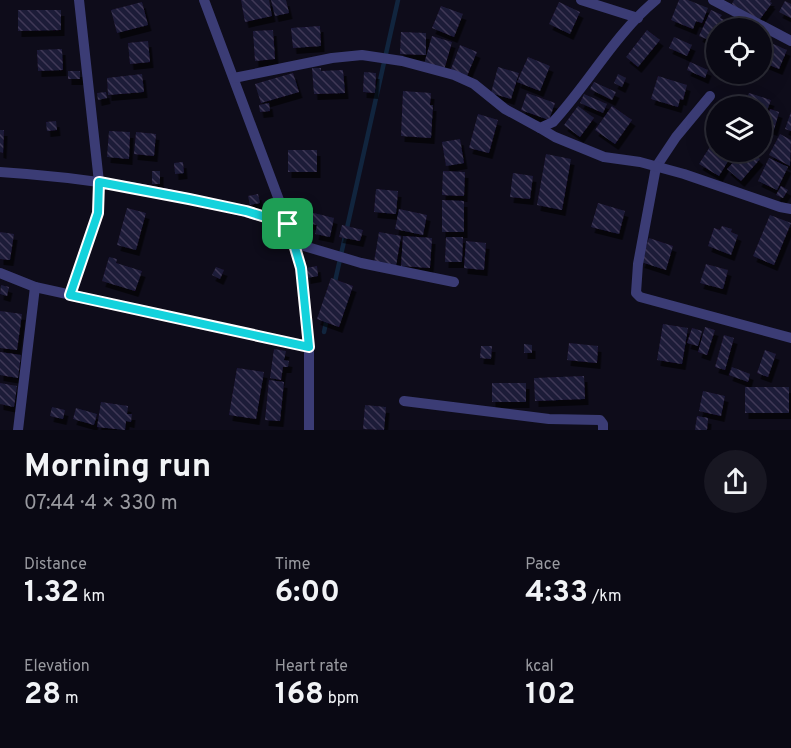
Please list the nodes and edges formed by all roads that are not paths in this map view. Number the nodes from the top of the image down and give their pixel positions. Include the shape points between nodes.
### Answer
1 (79, 0) edge
2 (204, 0) edge
3 (581, 0) edge
4 (656, 0) edge
5 (713, 0) edge
6 (638, 18) junction
7 (791, 41) edge
8 (234, 78) junction
9 (706, 101) edge
10 (540, 128) junction
11 (656, 167) junction
12 (0, 172) edge
13 (99, 182) junction
14 (791, 209) edge
15 (288, 224) junction
16 (294, 243) junction
17 (0, 273) edge
18 (454, 282) dead end
19 (35, 287) junction
20 (70, 295) junction
21 (791, 338) edge
22 (309, 347) junction
23 (404, 401) dead end
24 (18, 430) edge
25 (309, 430) edge
26 (603, 430) edge

1 - 13 street
2 - 8 street
3 - 6 street
4 - 6 street
5 - 7 street
6 - 10 street via 554,122
8 - 10 street via 332,57 362,55 454,75
8 - 15 street
9 - 11 street
10 - 11 street via 604,157
11 - 14 street
11 - 21 street via 638,264 638,296
12 - 13 street
13 - 15 street via 212,204
13 - 20 street via 98,213
15 - 16 street
16 - 18 street via 361,263
16 - 22 street via 301,268
17 - 19 street
19 - 20 street
19 - 24 street
20 - 22 street
22 - 25 street
23 - 26 street via 549,419 600,420

